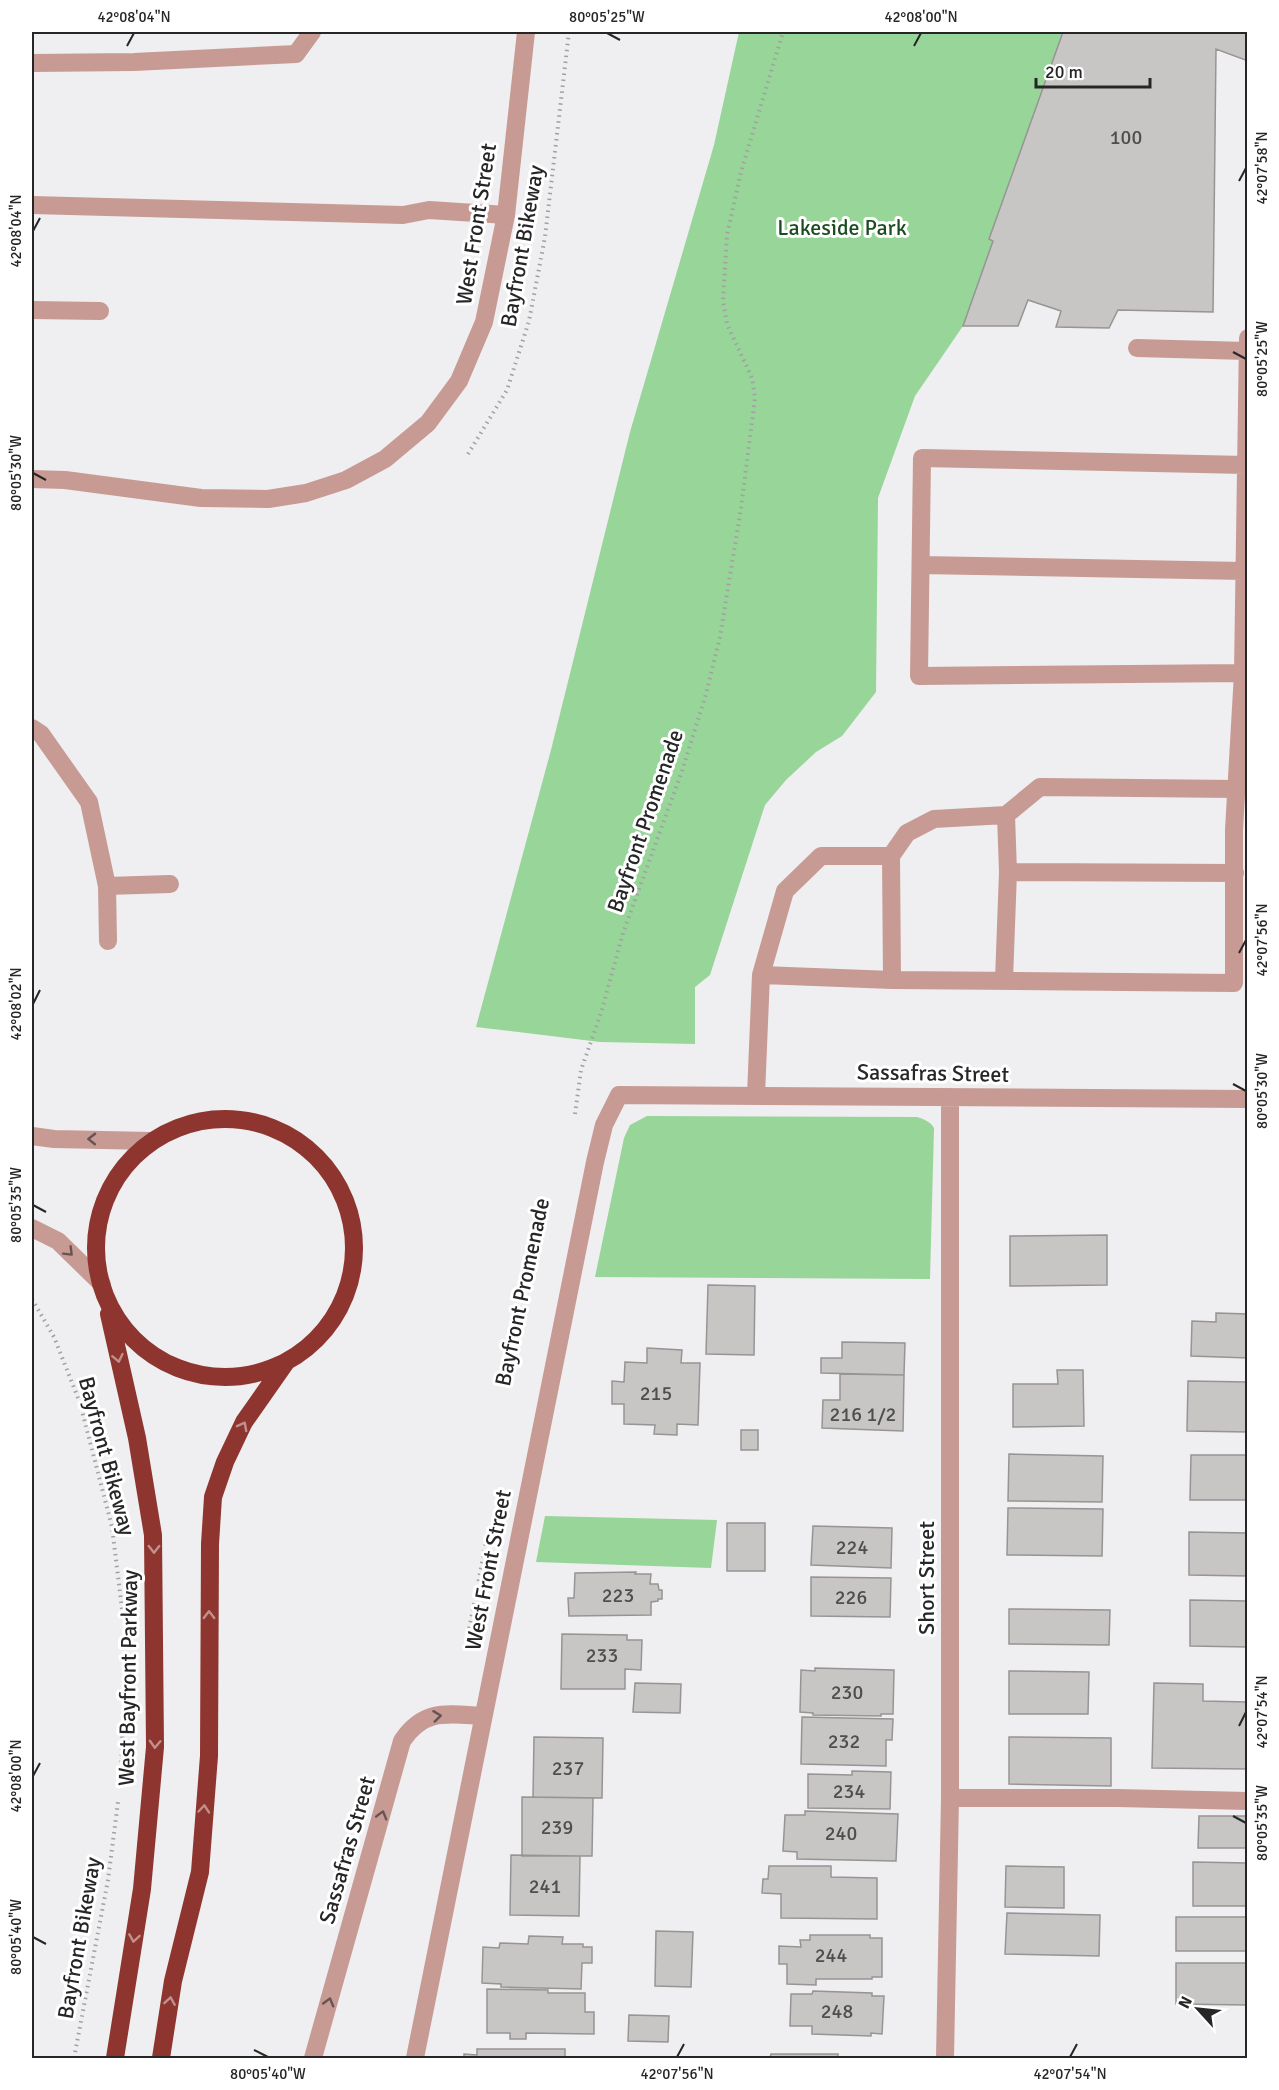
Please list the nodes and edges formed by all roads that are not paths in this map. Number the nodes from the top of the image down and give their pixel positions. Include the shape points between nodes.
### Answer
1 (312, 32) edge
2 (526, 32) edge
3 (32, 63) edge
4 (32, 205) edge
5 (506, 215) junction
6 (32, 310) edge
7 (100, 310) dead end
8 (1248, 338) edge
9 (1137, 348) dead end
10 (1247, 351) edge
11 (1246, 465) junction
12 (32, 479) edge
13 (921, 565) junction
14 (1244, 571) junction
15 (1243, 672) junction
16 (32, 728) edge
17 (1235, 789) junction
18 (1006, 815) junction
19 (1241, 830) edge
20 (891, 856) junction
21 (1008, 872) junction
22 (1235, 873) junction
23 (170, 884) dead end
24 (107, 886) junction
25 (108, 941) dead end
26 (761, 975) junction
27 (892, 980) junction
28 (1004, 980) junction
29 (619, 1095) joint
30 (756, 1095) junction
31 (950, 1096) junction
32 (1248, 1099) edge
33 (32, 1136) edge
34 (151, 1141) junction
35 (32, 1228) edge
36 (104, 1292) junction
37 (286, 1362) junction
38 (482, 1716) junction
39 (950, 1798) junction
40 (1248, 1801) edge
41 (115, 2058) edge
42 (161, 2058) edge
43 (313, 2058) edge
44 (415, 2058) edge
45 (945, 2058) edge

1 - 3 street via 296,54
2 - 5 street, West Front Street
4 - 5 street via 403,215 429,210
5 - 12 street, West Front Street via 484,322 459,381 428,423 385,459 346,480 306,493 268,499 201,498
6 - 7 street
8 - 10 street
9 - 10 street
10 - 11 street
11 - 13 street via 922,458
11 - 14 street
13 - 14 street
13 - 15 street via 919,676
14 - 15 street
15 - 17 street
16 - 24 street via 41,734 89,802
17 - 18 street via 1040,787
17 - 19 street
18 - 20 street via 934,819 907,833
18 - 21 street
19 - 22 street
20 - 26 street via 821,856 785,891
20 - 27 street
21 - 22 street
21 - 28 street
22 - 28 street via 1234,982
23 - 24 street
24 - 25 street
26 - 27 street
26 - 30 street
27 - 28 street
29 - 30 street, Sassafras Street
29 - 38 street, West Front Street via 604,1125 595,1162
30 - 31 street, Sassafras Street
31 - 32 street, Sassafras Street
31 - 39 street, Short Street
34 -> 33 street
34 - 36 highway, West Bayfront Parkway via 125,1165 106,1196 96,1230 96,1266
34 - 37 highway, West Bayfront Parkway via 183,1125 218,1118 253,1121 286,1133 314,1153 336,1180 349,1213 354,1247 350,1282 336,1314 314,1341
35 -> 36 street via 58,1242
36 - 37 highway via 125,1331 152,1355 183,1370 219,1377 253,1374
36 -> 41 highway, West Bayfront Parkway via 137,1438 153,1534 155,1747 142,1889
42 -> 37 highway via 173,1981 200,1872 209,1756 213,1497 244,1422
43 -> 38 street, Sassafras Street via 402,1741 426,1718
38 - 44 street, West Front Street
39 - 40 street
39 - 45 street, Short Street

